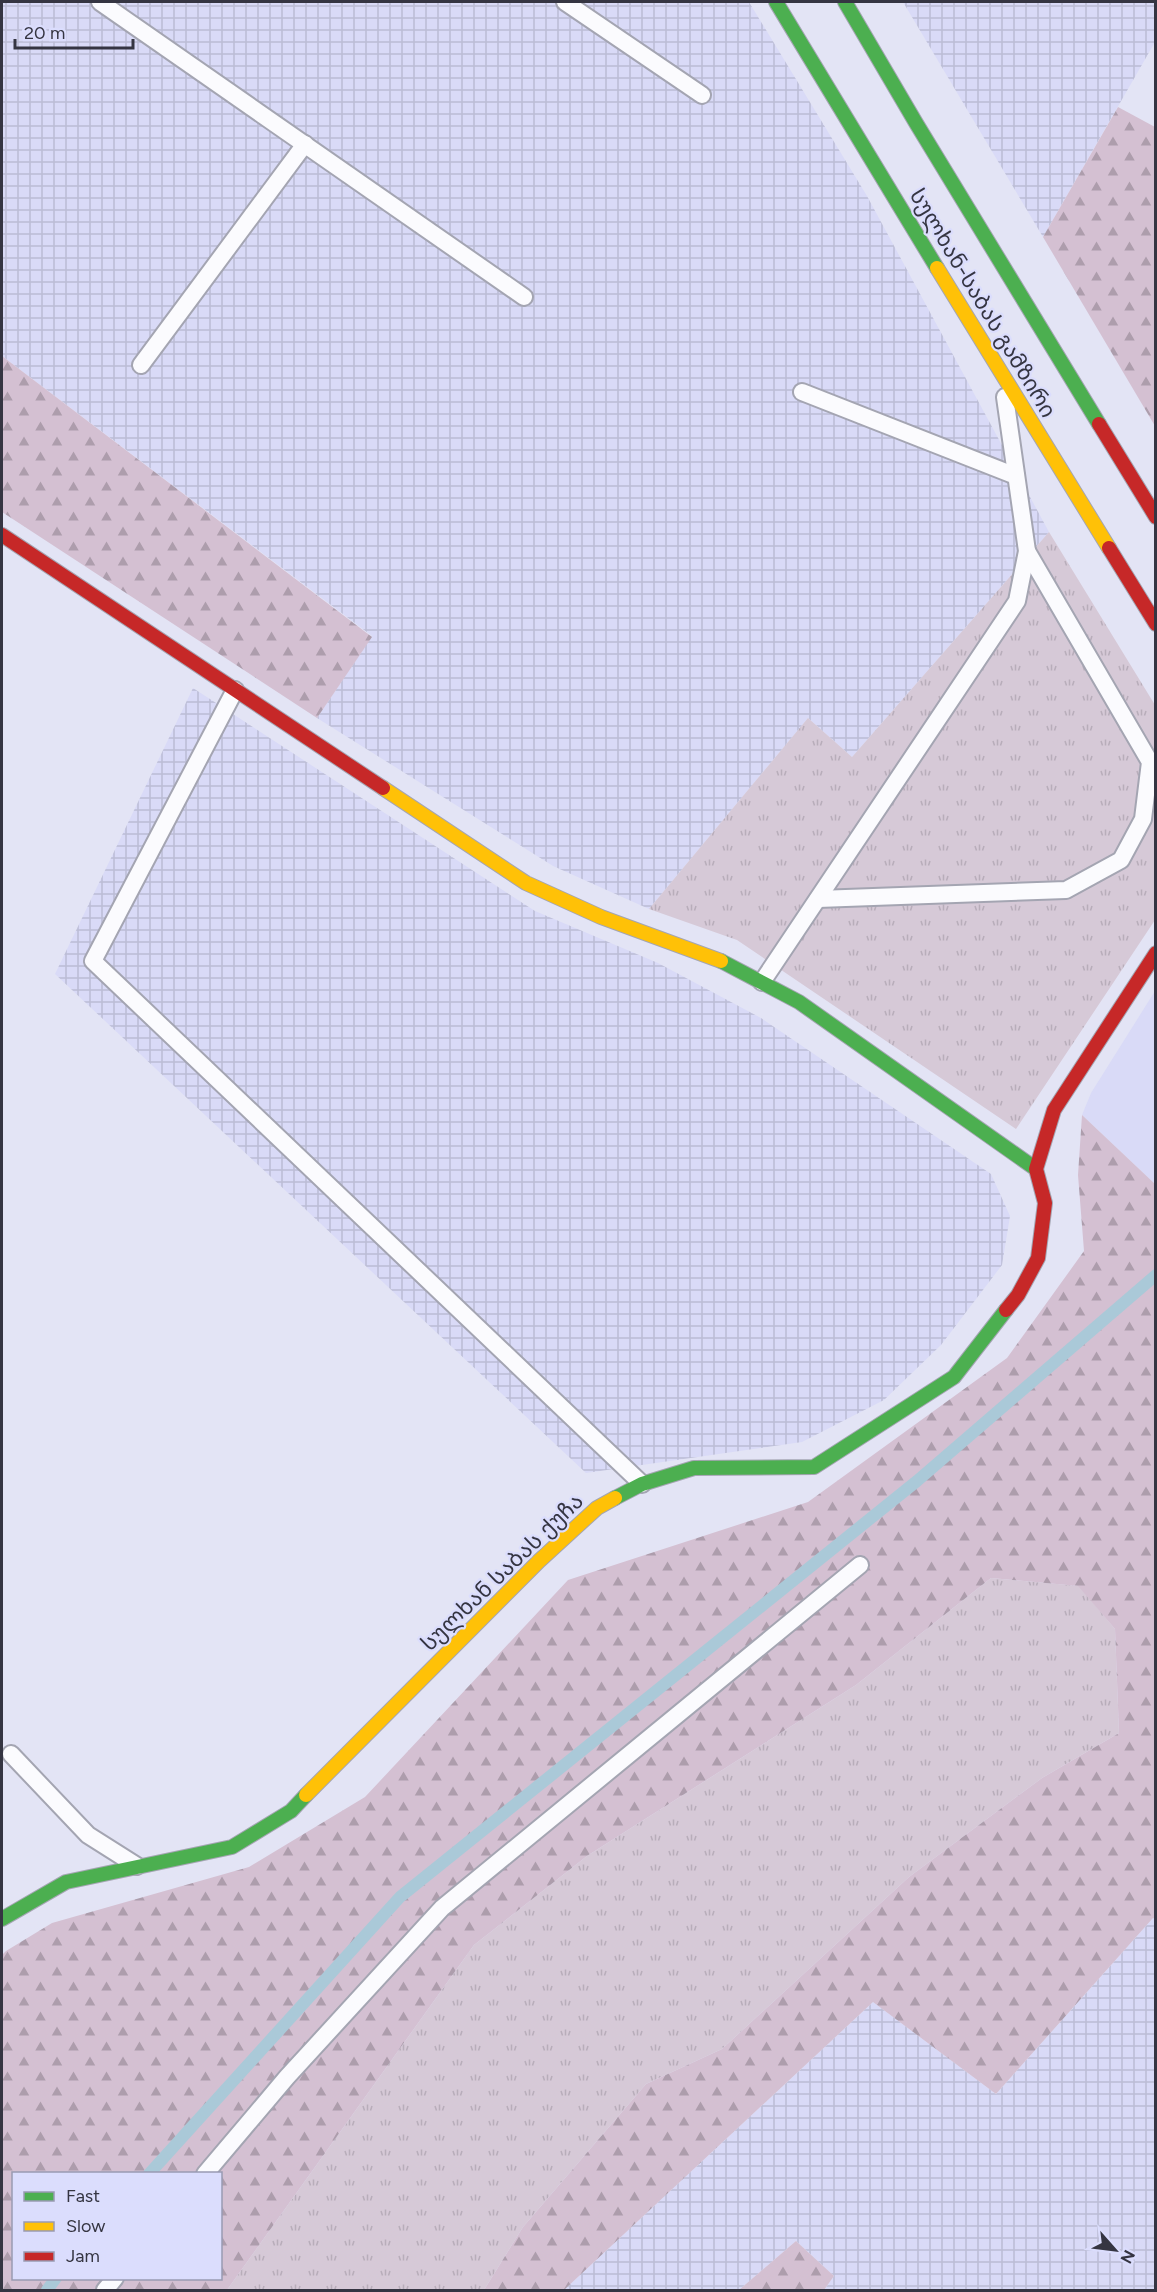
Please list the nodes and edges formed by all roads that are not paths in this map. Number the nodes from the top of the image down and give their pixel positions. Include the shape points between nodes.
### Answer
1 (100, 2) edge
2 (565, 2) edge
3 (776, 2) edge
4 (845, 2) edge
5 (702, 95) dead end
6 (305, 144) junction
7 (524, 297) dead end
8 (141, 365) dead end
9 (1002, 377) junction
10 (802, 392) dead end
11 (1016, 476) junction
12 (1155, 517) edge
13 (2, 535) edge
14 (1027, 551) junction
15 (1155, 624) edge
16 (235, 690) junction
17 (818, 899) junction
18 (1155, 953) edge
19 (762, 982) junction
20 (1036, 1169) junction
21 (642, 1484) junction
22 (860, 1565) dead end
23 (11, 1754) dead end
24 (137, 1866) junction
25 (2, 1919) edge
26 (207, 2172) edge

1 - 6 lane
2 - 5 lane
3 - 9 street, სულხან-საბას გამზირი
4 - 12 street, სულხან-საბას გამზირი
6 - 7 lane
6 - 8 lane
9 - 11 lane
9 - 15 street, სულხან-საბას გამზირი
10 - 11 lane
11 - 14 lane
13 - 16 street
14 - 17 lane via 1017,601
14 - 17 lane via 1150,762 1143,819 1120,860 1066,890
16 - 19 street via 526,883 601,917 724,962
16 - 21 lane via 93,961
17 - 19 lane
18 - 20 street via 1054,1110
19 - 20 street via 799,1002
20 - 21 street, სულხან საბას ქუჩა via 1045,1203 1038,1258 1018,1295 954,1377 814,1467 694,1468
21 - 24 street, სულხან საბას ქუჩა via 597,1508 539,1561 291,1810 232,1846
22 - 26 lane via 442,1908 287,2077
23 - 24 lane via 88,1835
24 - 25 street, სულხან საბას ქუჩა via 66,1882

